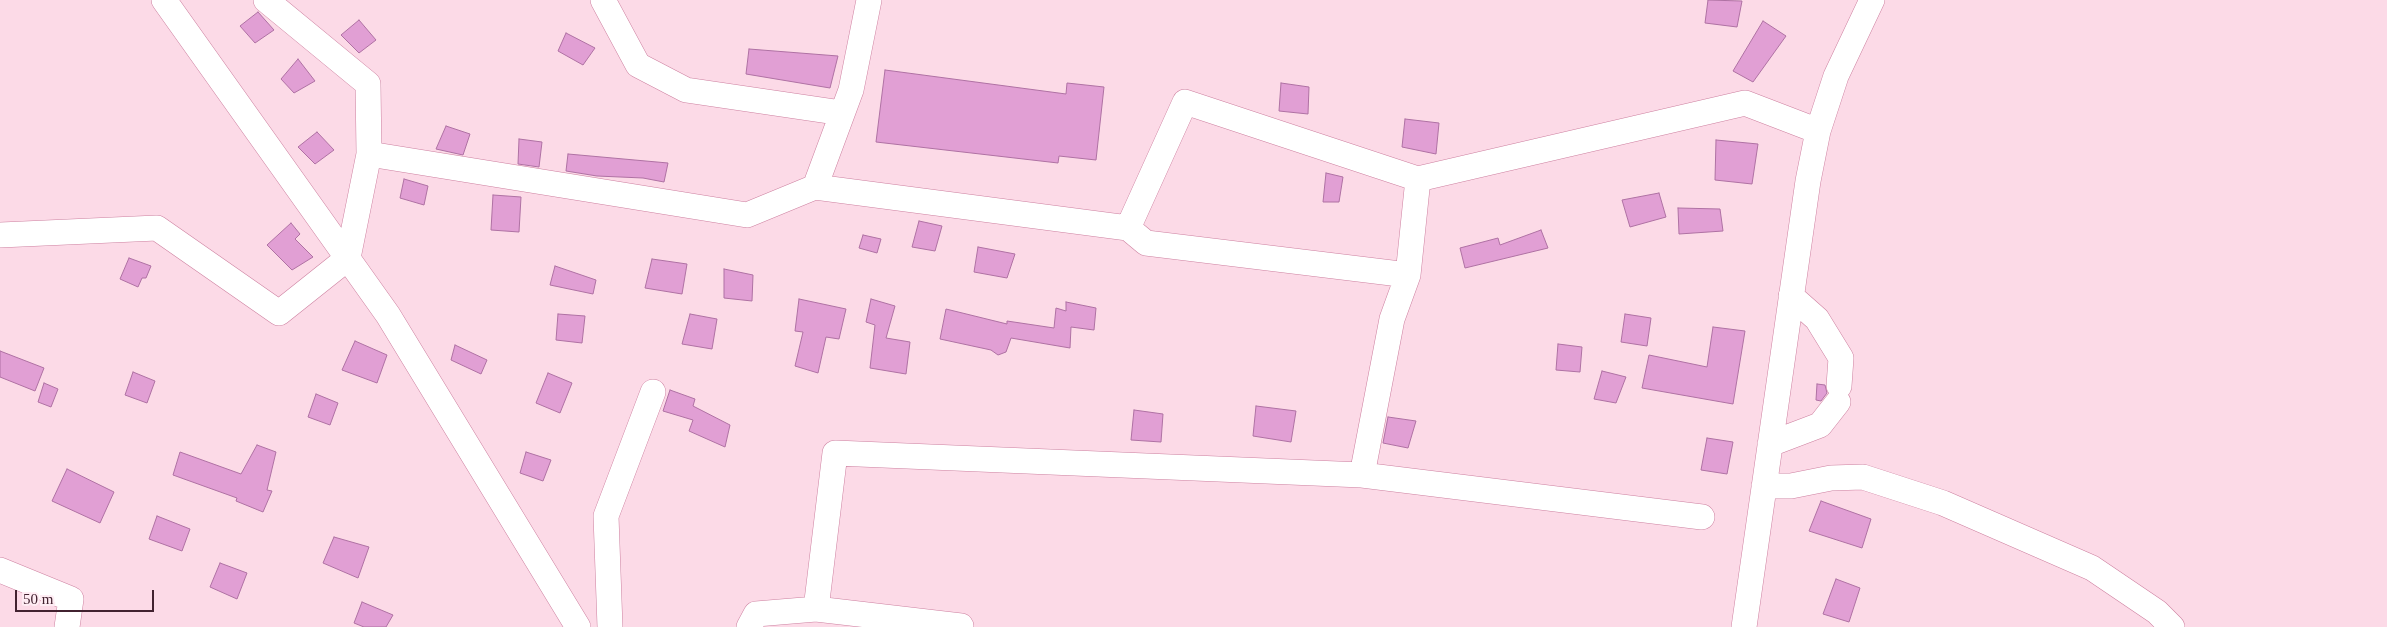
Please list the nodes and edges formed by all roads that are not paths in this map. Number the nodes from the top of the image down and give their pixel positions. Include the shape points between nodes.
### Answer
1 (164, 0) edge
2 (266, 0) edge
3 (603, 0) edge
4 (869, 0) edge
5 (1872, 0) edge
6 (842, 113) junction
7 (1818, 131) junction
8 (368, 154) junction
9 (1418, 179) junction
10 (815, 187) junction
11 (1128, 228) junction
12 (0, 235) edge
13 (348, 258) junction
14 (1408, 274) junction
15 (1791, 296) junction
16 (653, 392) dead end
17 (1770, 444) junction
18 (1362, 475) junction
19 (1764, 486) junction
20 (1702, 517) dead end
21 (0, 570) edge
22 (816, 609) junction
23 (961, 626) edge
24 (67, 627) edge
25 (578, 627) edge
26 (610, 627) edge
27 (749, 627) edge
28 (1744, 627) edge
29 (2172, 627) edge

1 - 13 street
2 - 8 street via 368,84
3 - 6 street via 638,65 686,90
4 - 6 street via 851,90
5 - 7 street via 1836,76
6 - 10 street
7 - 9 street via 1745,103
7 - 15 street
8 - 10 street via 747,215
8 - 13 street
9 - 11 street via 1185,102
9 - 14 street
10 - 11 street
11 - 14 street via 1146,243
12 - 13 street via 156,228 279,313
13 - 25 street via 388,315
14 - 18 street via 1392,319
15 - 17 street
15 - 17 street via 1817,319 1841,358 1839,394 1820,424
16 - 26 street via 606,516
17 - 19 street
18 - 20 street
18 - 22 street via 835,453
19 - 28 street
19 - 29 street via 1863,477 1943,503 2092,568 2157,612
21 - 24 street via 71,599
22 - 23 street
22 - 27 street via 756,614

